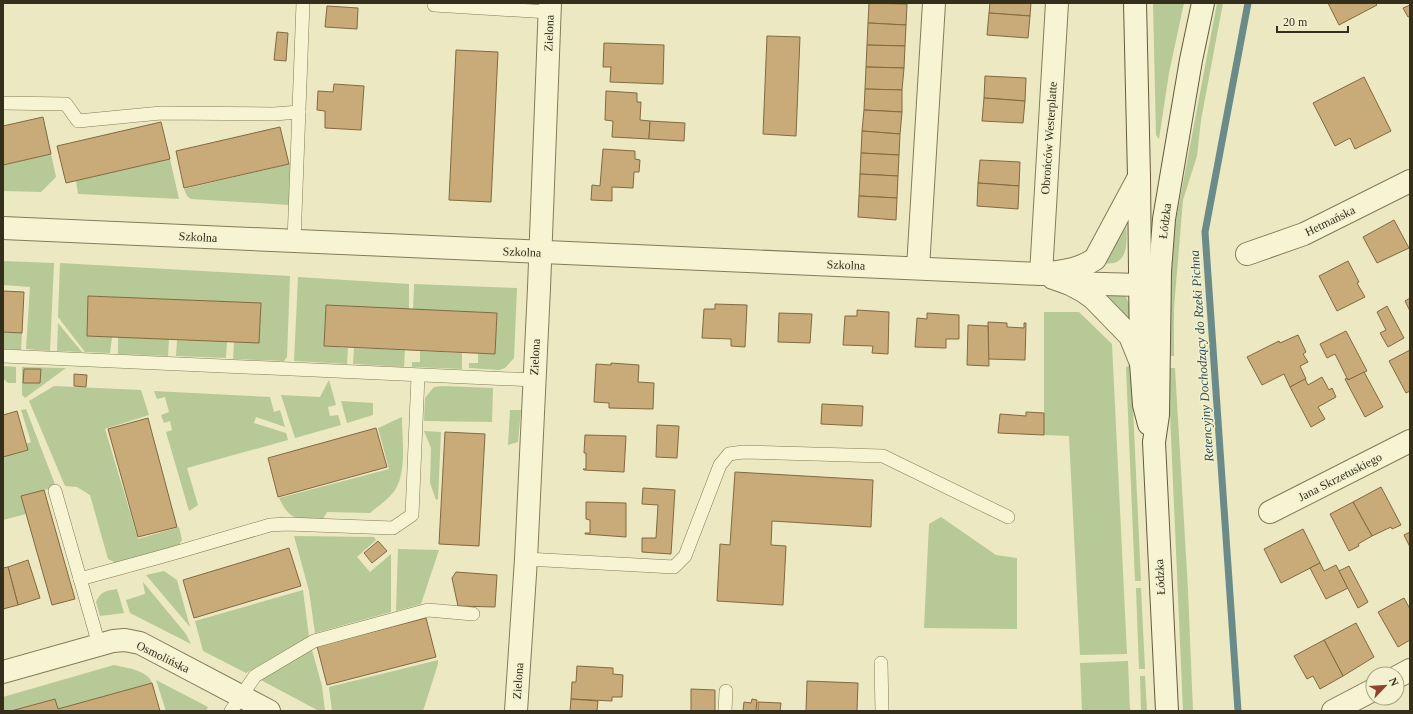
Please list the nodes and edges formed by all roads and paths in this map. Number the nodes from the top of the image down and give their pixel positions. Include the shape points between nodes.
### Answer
1 (303, 3) edge
2 (934, 3) edge
3 (1057, 3) edge
4 (1135, 3) edge
5 (1203, 3) edge
6 (434, 5) dead end
7 (550, 8) edge
8 (3, 103) edge
9 (299, 112) junction
10 (1139, 177) junction
11 (1410, 181) edge
12 (3, 228) edge
13 (294, 241) junction
14 (540, 252) junction
15 (1247, 254) dead end
16 (918, 268) junction
17 (1160, 272) junction
18 (1041, 274) junction
19 (1067, 283) junction
20 (1140, 285) junction
21 (3, 356) edge
22 (1141, 363) junction
23 (418, 376) junction
24 (534, 380) junction
25 (1410, 441) edge
26 (1154, 442) junction
27 (55, 491) dead end
28 (1270, 512) dead end
29 (1008, 517) dead end
30 (526, 559) junction
31 (80, 579) junction
32 (473, 614) dead end
33 (99, 645) junction
34 (880, 663) dead end
35 (3, 672) edge
36 (726, 691) dead end
37 (1365, 694) edge
38 (235, 703) edge
39 (269, 711) edge
40 (516, 711) edge
41 (725, 711) edge
42 (882, 711) edge
43 (1167, 711) edge
44 (1333, 711) edge

1 - 9 lane
2 - 16 street
3 - 18 street, Obrońców Westerplatte
4 - 10 street, Łódzka
5 - 17 street, Łódzka via 1175,150 1164,219
6 - 7 lane
7 - 14 street, Zielona
8 - 9 lane via 66,104 78,121 161,113
9 - 13 lane
10 - 18 street, Szkolna via 1095,259 1076,269
10 - 20 street, Łódzka
11 - 15 street, Hetmańska via 1304,234
12 - 13 street, Szkolna
13 - 14 street, Szkolna
14 - 16 street, Szkolna
14 - 24 street, Zielona
16 - 18 street, Szkolna
17 - 20 street
17 - 26 street, Łódzka via 1158,415
18 - 19 street, Szkolna
19 - 20 street, Szkolna
19 - 22 street, Szkolna via 1093,298 1130,336
20 - 22 street, Łódzka
21 - 23 lane
22 - 26 street, Łódzka via 1144,405
23 - 24 lane
23 - 31 lane via 412,515 392,528 270,525
24 - 30 street, Zielona
25 - 28 street, Jana Skrzetuskiego
26 - 43 street, Łódzka
27 - 31 lane
29 - 30 lane via 883,456 743,452 729,454 720,465 685,556 674,567
30 - 40 street, Zielona
31 - 33 lane
32 - 38 lane via 428,610 314,641 254,676
33 - 35 street, Osmolińska
33 - 38 street, Osmolińska via 125,640 140,643
34 - 42 lane
36 - 41 lane
37 - 44 street
38 - 39 street, Osmolińska

